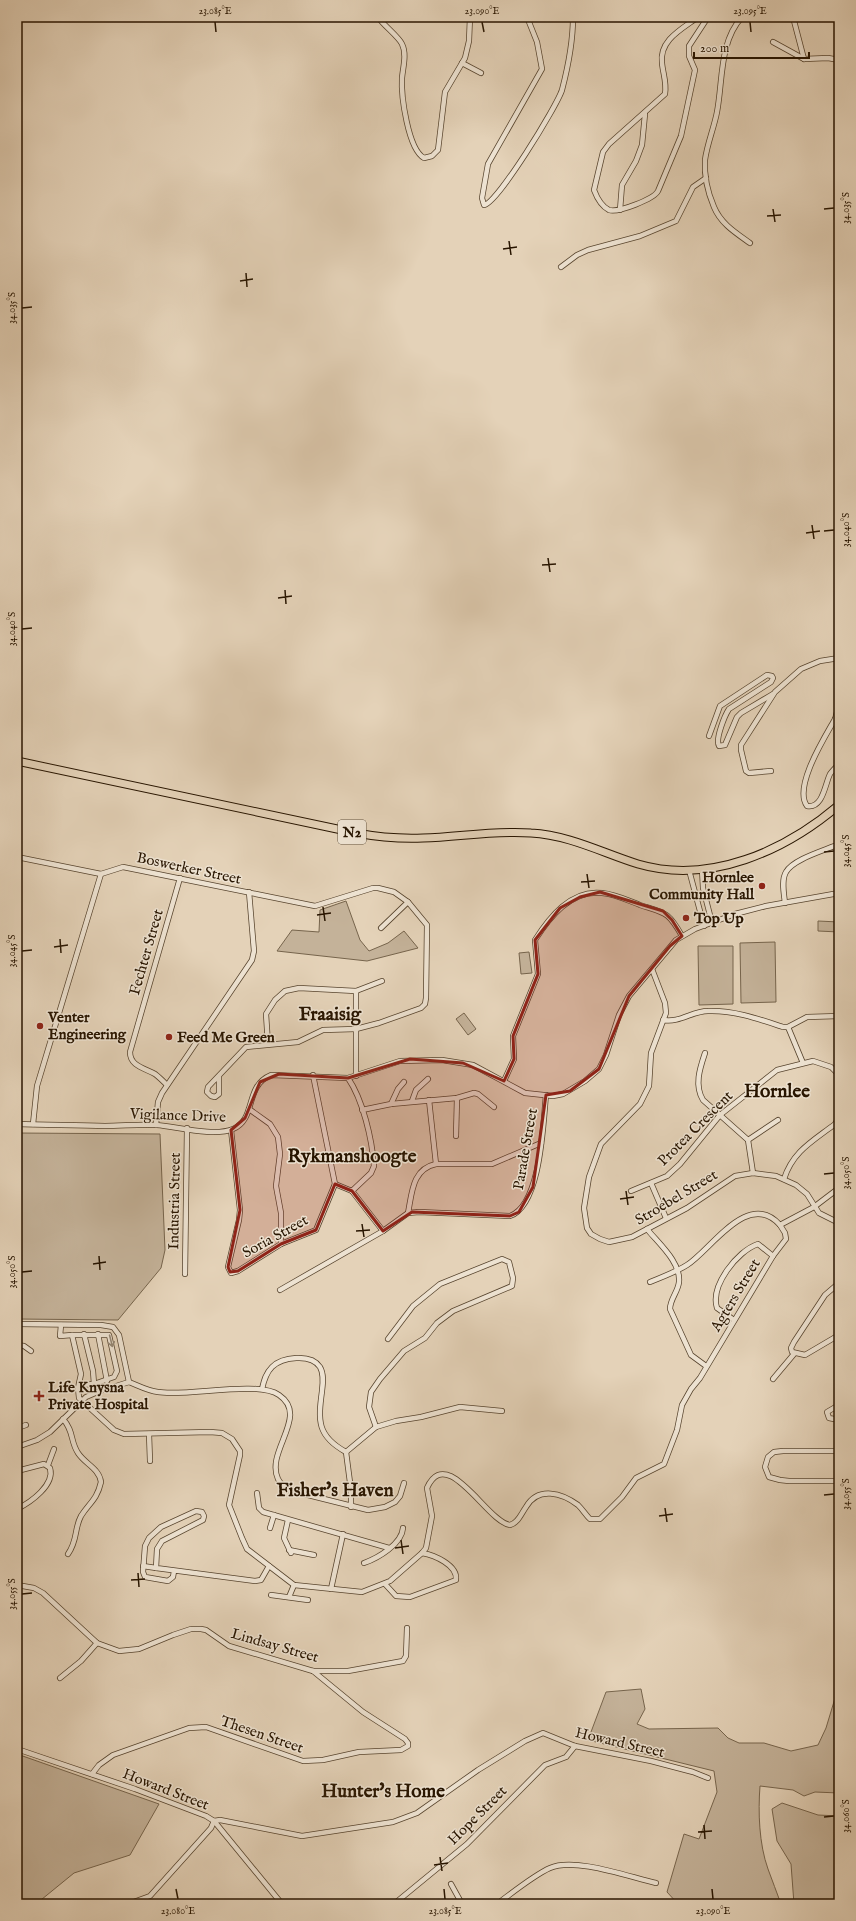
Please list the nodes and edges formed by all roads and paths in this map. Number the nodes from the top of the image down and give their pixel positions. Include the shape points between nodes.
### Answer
1 (378, 17) edge
2 (470, 17) edge
3 (528, 17) edge
4 (573, 17) edge
5 (698, 17) edge
6 (708, 17) edge
7 (742, 17) edge
8 (793, 17) edge
9 (773, 42) dead end
10 (804, 59) junction
11 (839, 60) edge
12 (462, 63) junction
13 (481, 73) dead end
14 (646, 114) junction
15 (706, 178) junction
16 (620, 210) junction
17 (750, 243) dead end
18 (561, 267) dead end
19 (839, 658) edge
20 (773, 694) junction
21 (839, 705) edge
22 (837, 719) edge
23 (709, 736) dead end
24 (17, 761) edge
25 (839, 764) edge
26 (771, 771) dead end
27 (839, 805) edge
28 (839, 844) edge
29 (17, 857) edge
30 (702, 869) junction
31 (688, 870) junction
32 (101, 874) junction
33 (180, 878) junction
34 (249, 892) junction
35 (839, 894) edge
36 (408, 902) junction
37 (785, 903) junction
38 (712, 923) junction
39 (704, 926) junction
40 (381, 928) dead end
41 (682, 936) junction
42 (652, 969) junction
43 (382, 981) dead end
44 (356, 991) junction
45 (839, 1016) edge
46 (663, 1020) junction
47 (788, 1027) junction
48 (356, 1029) junction
49 (268, 1044) junction
50 (705, 1053) dead end
51 (803, 1062) junction
52 (839, 1074) edge
53 (219, 1076) dead end
54 (313, 1076) junction
55 (356, 1076) junction
56 (348, 1078) junction
57 (428, 1079) dead end
58 (504, 1081) junction
59 (404, 1082) dead end
60 (168, 1084) junction
61 (546, 1095) junction
62 (457, 1098) junction
63 (429, 1100) junction
64 (412, 1101) junction
65 (391, 1104) junction
66 (494, 1107) dead end
67 (249, 1109) junction
68 (362, 1110) junction
69 (720, 1115) junction
70 (839, 1118) edge
71 (778, 1120) dead end
72 (17, 1124) edge
73 (33, 1124) junction
74 (156, 1125) junction
75 (187, 1128) junction
76 (231, 1130) junction
77 (456, 1136) dead end
78 (748, 1140) junction
79 (541, 1143) junction
80 (436, 1164) junction
81 (753, 1173) junction
82 (784, 1179) junction
83 (651, 1183) junction
84 (335, 1184) junction
85 (839, 1188) edge
86 (352, 1191) junction
87 (631, 1191) dead end
88 (814, 1207) junction
89 (408, 1213) junction
90 (666, 1218) junction
91 (839, 1223) edge
92 (780, 1225) junction
93 (647, 1229) junction
94 (383, 1231) junction
95 (281, 1244) junction
96 (773, 1256) junction
97 (677, 1270) junction
98 (185, 1274) dead end
99 (650, 1282) dead end
100 (839, 1283) edge
101 (280, 1290) dead end
102 (734, 1320) junction
103 (17, 1324) edge
104 (61, 1325) junction
105 (84, 1334) junction
106 (98, 1334) junction
107 (72, 1335) junction
108 (839, 1335) edge
109 (388, 1339) dead end
110 (17, 1345) edge
111 (31, 1351) dead end
112 (794, 1354) junction
113 (706, 1366) junction
114 (773, 1379) dead end
115 (107, 1381) junction
116 (130, 1382) junction
117 (94, 1384) junction
118 (80, 1385) junction
119 (262, 1389) junction
120 (81, 1401) junction
121 (839, 1405) edge
122 (502, 1411) dead end
123 (63, 1419) junction
124 (839, 1420) edge
125 (26, 1425) dead end
126 (376, 1427) junction
127 (17, 1428) edge
128 (149, 1434) junction
129 (17, 1447) edge
130 (54, 1449) dead end
131 (839, 1451) edge
132 (346, 1452) junction
133 (150, 1461) dead end
134 (48, 1465) junction
135 (17, 1471) edge
136 (839, 1481) edge
137 (404, 1483) dead end
138 (257, 1492) dead end
139 (351, 1507) junction
140 (17, 1509) edge
141 (274, 1516) junction
142 (288, 1520) junction
143 (270, 1528) dead end
144 (403, 1528) dead end
145 (343, 1534) junction
146 (388, 1548) junction
147 (422, 1553) junction
148 (68, 1554) dead end
149 (314, 1555) dead end
150 (364, 1563) dead end
151 (143, 1566) junction
152 (269, 1566) junction
153 (156, 1568) junction
154 (174, 1571) junction
155 (385, 1584) junction
156 (17, 1585) edge
157 (294, 1585) junction
158 (331, 1589) junction
159 (272, 1594) dead end
160 (289, 1597) junction
161 (308, 1600) dead end
162 (407, 1628) dead end
163 (97, 1643) junction
164 (312, 1671) junction
165 (60, 1678) dead end
166 (575, 1746) junction
167 (17, 1748) edge
168 (92, 1774) junction
169 (708, 1778) dead end
170 (214, 1821) junction
171 (656, 1883) dead end
172 (451, 1884) dead end
173 (128, 1904) edge
174 (282, 1904) edge
175 (394, 1904) edge
176 (462, 1904) edge
177 (497, 1904) edge

1 - 12 street via 384,27 402,44 404,50 403,99 413,143 419,156 432,156 438,150 446,92
2 - 12 street via 469,41
3 - 4 street via 537,42 542,69 488,164 482,198 484,205 488,204 504,185 556,105 567,69
5 - 14 street via 668,40 663,48 665,94
6 - 16 street via 690,46 689,56 695,70 687,107 678,146 658,191 653,197
7 - 15 street via 730,37 725,57 717,112 705,159
8 - 10 street
9 - 10 street
10 - 11 street
12 - 13 street
14 - 16 street via 641,150 622,185
14 - 16 street via 614,138 603,152 594,184 596,196 603,206 610,210
15 - 17 street via 719,218
15 - 18 street via 693,187 676,221 640,236 588,250
19 - 20 street via 820,661 801,669
20 - 23 street via 740,713 725,745 719,746 718,739 729,709 771,682 772,676 767,675 720,706
20 - 26 street via 741,750 748,773
21 - 22 street
22 - 25 street via 804,779 804,799 807,806 813,806 819,801 831,774
24 - 31 highway, N2 via 356,833 387,838 533,833 578,843 657,869
27 - 30 highway, N2 via 800,834 763,854 731,864
28 - 37 street via 793,865 786,872 783,883
29 - 32 street, Boswerker Street
30 - 31 highway, N2
30 - 38 street via 702,888
31 - 39 street
32 - 33 street, Boswerker Street via 124,867
32 - 73 street via 37,1086
33 - 34 street, Boswerker Street
33 - 60 street, Fechter Street via 130,1052 135,1064
34 - 36 street, Boswerker Street via 320,905 378,888 394,892
34 - 60 street via 254,951 252,960
35 - 37 street, Vigilance Drive
36 - 40 street
36 - 48 street, Boswerker Street via 422,918 428,930 425,1004 421,1008 391,1019
37 - 38 street, Vigilance Drive via 755,909
38 - 39 street, Vigilance Drive
39 - 41 street, Vigilance Drive
41 - 42 street, Vigilance Drive via 670,946
41 - 58 street via 667,914 608,894 591,893 568,901 535,940 538,974 513,1036 514,1060
42 - 46 street, Stroebel Street via 665,1004
42 - 61 street, Vigilance Drive via 623,1006 599,1069 570,1091 553,1096
43 - 44 street
44 - 48 street
44 - 49 street via 299,988 285,991 266,1014
45 - 47 street via 807,1017
46 - 47 street via 676,1021 708,1011 744,1014
46 - 93 street, Stroebel Street via 651,1053 647,1094 601,1144 589,1177 583,1211 586,1228 591,1234 609,1242 632,1237
47 - 51 street
48 - 49 street via 327,1029 298,1042
48 - 55 street
49 - 53 street via 246,1047
50 - 69 street via 700,1070 699,1093
51 - 52 street, Protea Crescent via 813,1061 831,1067
51 - 69 street, Protea Crescent via 769,1075
54 - 56 street, Vigilance Drive
54 - 67 street, Vigilance Drive via 279,1074 265,1078 253,1092
54 - 84 street
55 - 56 street, Vigilance Drive
55 - 58 street, Vigilance Drive via 400,1061 442,1060 473,1065
56 - 68 street
57 - 64 street via 416,1090
58 - 61 street, Vigilance Drive via 526,1093
59 - 65 street
60 - 74 street via 158,1102
61 - 79 street, Parade Street
62 - 63 street
62 - 66 street via 476,1093
62 - 77 street
63 - 64 street
63 - 80 street
64 - 65 street
65 - 68 street
67 - 76 street, Vigilance Drive via 240,1124
67 - 95 street via 270,1124 278,1137 280,1154 276,1186 281,1213
68 - 86 street via 374,1166 371,1173
69 - 78 street
69 - 83 street, Protea Crescent via 680,1164 666,1176
70 - 82 street via 797,1154 790,1162
71 - 78 street
72 - 73 street, Vigilance Drive
73 - 74 street, Vigilance Drive
74 - 75 street, Vigilance Drive
75 - 76 street, Vigilance Drive
75 - 98 street, Industria Street
76 - 95 street, Soria Street via 240,1210 228,1267 230,1272 233,1273
78 - 81 street
79 - 80 street via 492,1164
79 - 89 street, Parade Street via 533,1187 526,1202 515,1215
80 - 89 street via 428,1166 417,1175
81 - 82 street, Stroebel Street via 764,1173
81 - 90 street, Stroebel Street via 735,1176
82 - 88 street, Stroebel Street via 802,1189
83 - 87 street, Protea Crescent
83 - 90 street, Protea Crescent
84 - 86 street
84 - 95 street, Soria Street via 316,1230
85 - 88 street
86 - 94 street
88 - 91 street via 819,1213
88 - 92 street
89 - 94 street
90 - 93 street, Stroebel Street
92 - 96 street, Agters Street via 786,1239
92 - 97 street via 774,1218 764,1214 743,1218 717,1236 687,1266
93 - 97 street via 674,1262
94 - 101 street
96 - 102 street, Agters Street
96 - 102 street via 758,1244 740,1254 734,1261 715,1299 717,1308
97 - 99 street
97 - 113 street via 679,1281 670,1309 691,1355
100 - 112 street via 825,1295 794,1342 791,1348
102 - 113 street, Agters Street
103 - 104 street
104 - 107 street via 60,1336
104 - 116 street via 101,1325 115,1330 122,1346
105 - 106 street
105 - 107 street
105 - 117 street
106 - 115 street
106 -> 115 street via 109,1335 111,1339 117,1371 114,1377
107 - 118 street via 81,1374
108 - 112 street via 805,1355
109 - 126 street via 413,1306 440,1284 502,1260 510,1262 512,1286 453,1311 437,1323 425,1338 404,1350 380,1379 371,1392 369,1407
110 - 111 street
112 - 114 street
113 - 147 street, Agters Street via 682,1405 664,1464 636,1478 622,1497 600,1519 590,1519 574,1502 560,1495 547,1493 540,1494 528,1504 514,1524 505,1524 497,1520 457,1479 443,1473 427,1488 432,1506 431,1529
115 - 117 street
116 - 119 street via 159,1393
116 - 120 street via 100,1391
117 - 118 street
118 - 120 street via 78,1392
119 - 132 street via 269,1370 281,1361 302,1359 317,1363 323,1378 319,1406 322,1427 329,1442
119 - 139 street via 280,1396 288,1405 290,1412 274,1465 281,1484 288,1490
120 - 123 street
120 - 128 street via 119,1432
121 - 124 street via 827,1412 829,1418
122 - 126 street via 452,1408
123 - 129 street via 37,1440
123 - 148 street via 71,1429 78,1455 98,1473 101,1482 95,1499 81,1516 76,1542
125 - 127 street
126 - 132 street
128 - 133 street
128 - 152 street via 210,1432 222,1433 232,1439 240,1455 229,1505 247,1549
130 - 134 street
131 - 136 street via 778,1451 768,1457 766,1467 769,1476 780,1480
132 - 139 street
134 - 135 street via 40,1464
134 - 140 street via 51,1474 48,1484 28,1503
137 - 139 street via 400,1496 390,1505 368,1510
138 - 141 street via 260,1511
141 - 142 street
141 - 143 street
142 - 145 street
142 - 149 street via 284,1538 290,1551
144 - 146 street via 401,1537
145 - 146 street
145 - 158 street
146 - 150 street via 375,1559
147 - 155 street
147 - 155 street via 441,1560 454,1571 456,1580 407,1597 396,1596
151 - 153 street
151 - 153 street via 146,1543 158,1529 191,1512 202,1512 203,1520 159,1544
151 - 154 street via 145,1577 162,1581 171,1580
152 - 154 street via 261,1580 254,1581
152 - 157 street
153 - 154 street
155 - 158 street via 362,1592
156 - 163 street, Lindsay Street via 34,1588 47,1595
157 - 158 street
157 - 160 street
159 - 160 street
160 - 161 street
162 - 164 street, Lindsay Street via 406,1656 401,1662 348,1671
163 - 164 street, Lindsay Street via 119,1651 132,1651 191,1629 201,1629 229,1646
163 - 165 street via 81,1661
164 - 168 street, Thesen Street via 363,1712 405,1739 408,1746 398,1750 364,1751 323,1760 304,1761 206,1727 189,1728 113,1756 99,1765
166 - 169 street, Howard Street via 651,1761
166 - 170 street, Howard Street via 546,1734 536,1735 478,1770 423,1809 393,1822 302,1836
166 - 175 street, Hope Street via 566,1757 545,1765 467,1844
167 - 168 street, Howard Street
168 - 170 street, Howard Street via 192,1810
170 - 173 street via 211,1828 155,1892
170 - 174 street
171 - 177 street via 581,1865 561,1865 541,1873
172 - 176 street

